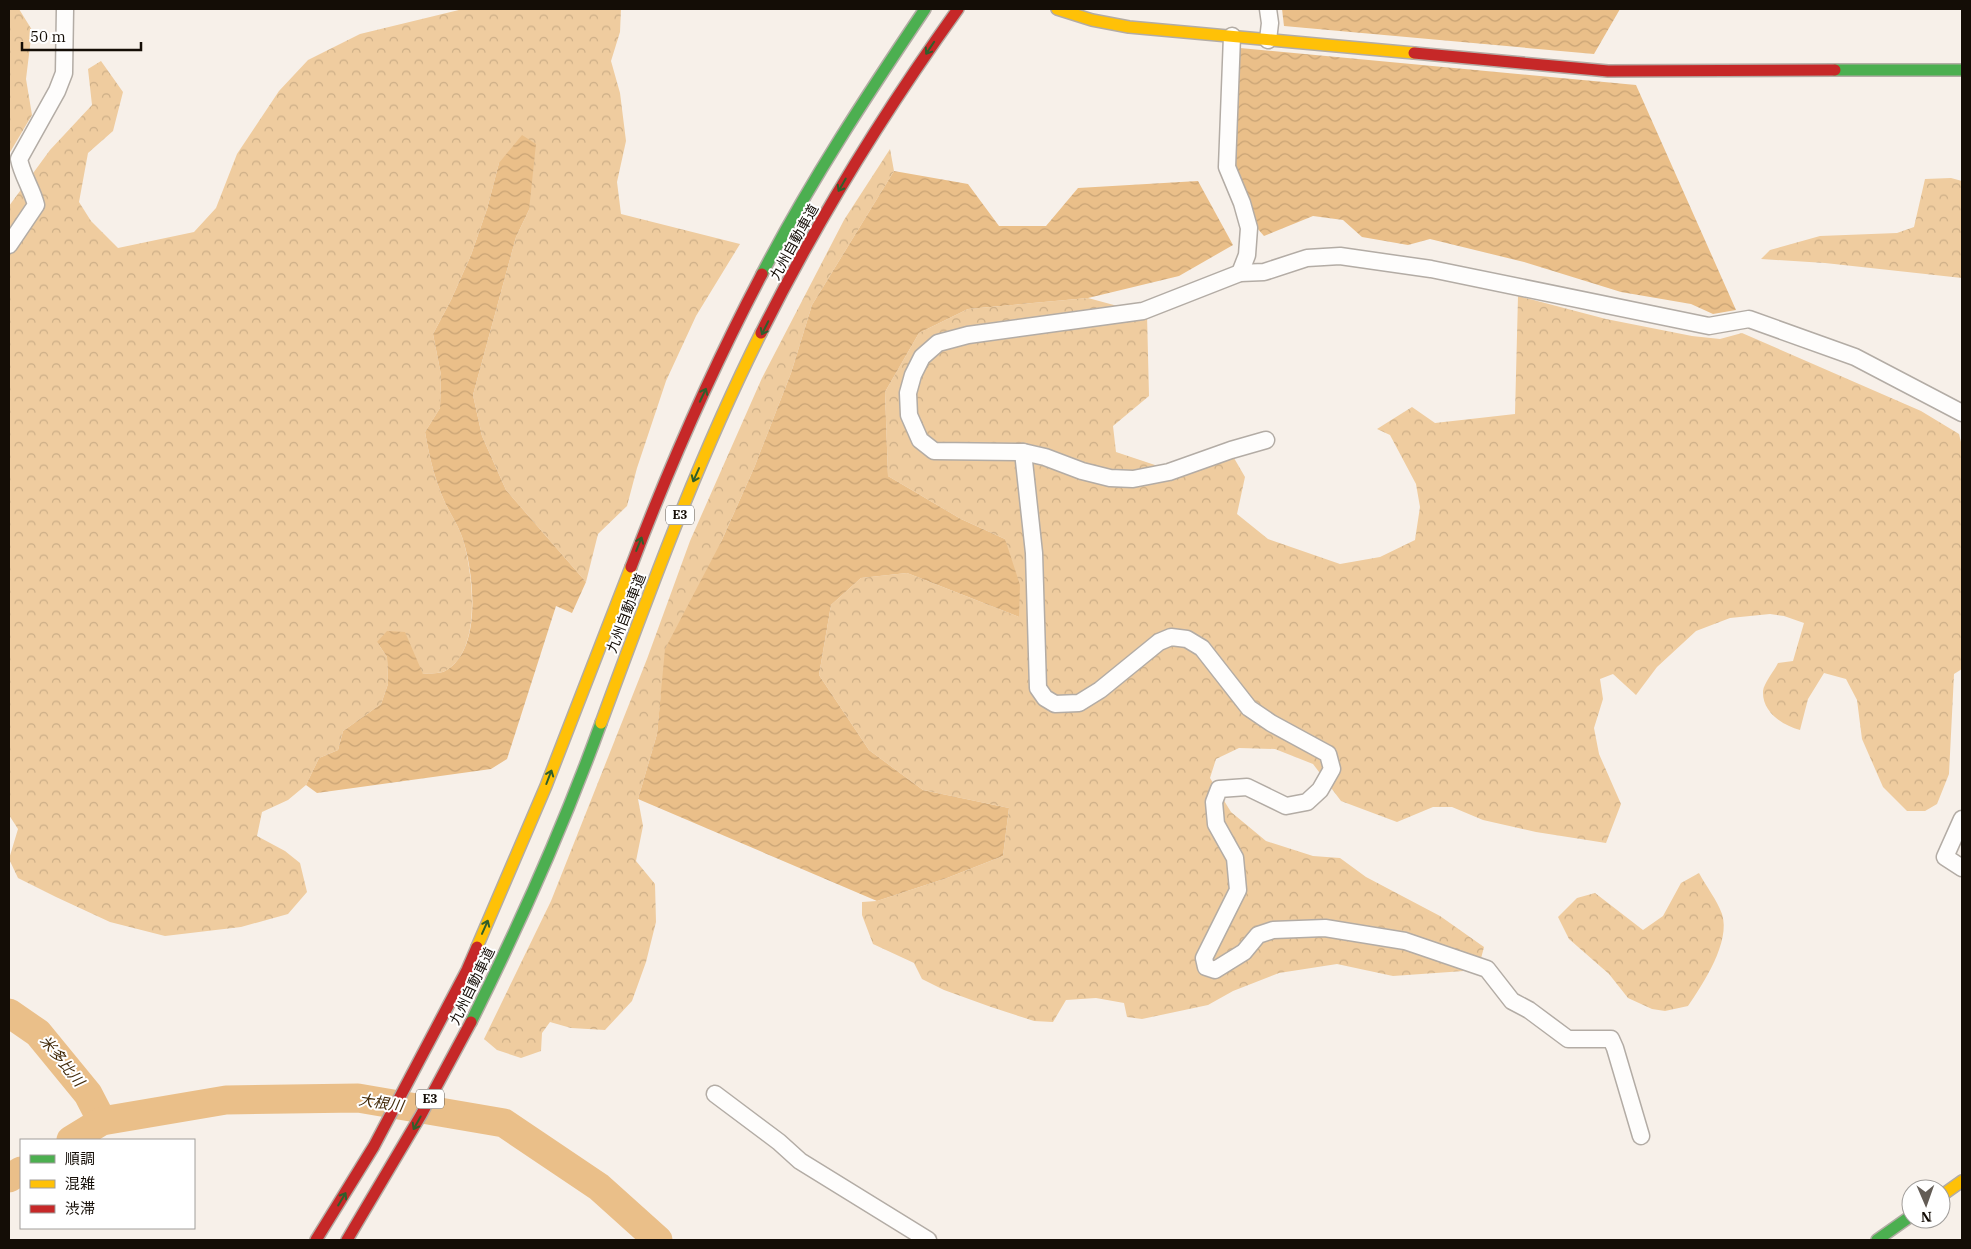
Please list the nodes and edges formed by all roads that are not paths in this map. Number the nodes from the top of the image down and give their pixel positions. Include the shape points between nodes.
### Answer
1 (65, 9) edge
2 (925, 9) edge
3 (958, 9) edge
4 (1057, 9) edge
5 (1268, 9) edge
6 (1232, 36) junction
7 (1268, 40) junction
8 (1962, 70) edge
9 (9, 245) edge
10 (1240, 273) junction
11 (1962, 413) edge
12 (1266, 440) dead end
13 (1023, 452) junction
14 (1962, 819) edge
15 (1962, 868) edge
16 (715, 1094) dead end
17 (1641, 1136) dead end
18 (1962, 1182) edge
19 (1951, 1189) edge
20 (1901, 1223) edge
21 (316, 1240) edge
22 (347, 1240) edge
23 (928, 1240) edge
24 (1877, 1240) edge

1 - 9 street via 64,73 19,159 36,205
21 -> 2 main road, 九州自動車道 / E3 via 374,1146 467,970 546,786 661,490 704,392 790,221
3 -> 22 main road, 九州自動車道 / E3 via 856,162 776,304 691,486 575,792 495,976 403,1148
4 - 6 main road via 1074,16 1128,27
5 - 7 street
6 - 7 main road
6 - 10 street via 1227,167 1249,228 1247,256
7 - 8 main road via 1608,71
10 - 11 street via 1264,272 1307,258 1340,256 1431,269 1709,326 1749,319 1855,357
10 - 13 street via 1143,312 968,335 938,344 922,357 908,393 909,414 920,440 934,452
12 - 13 street via 1170,472 1133,479 1110,478
13 - 17 street via 1034,553 1038,688 1045,698 1055,704 1079,703 1159,642 1171,637 1187,639 1202,648 1249,708 1328,754 1332,769 1320,790 1307,802 1286,806 1247,787 1218,789 1214,802 1216,824 1235,858 1238,890 1204,958 1206,968 1215,970 1244,952 1258,935 1273,930 1325,928 1405,941 1487,969 1512,1001 1568,1039 1611,1039
14 - 15 street via 1945,857
16 - 23 street via 800,1161
18 - 19 main road
20 - 24 main road

